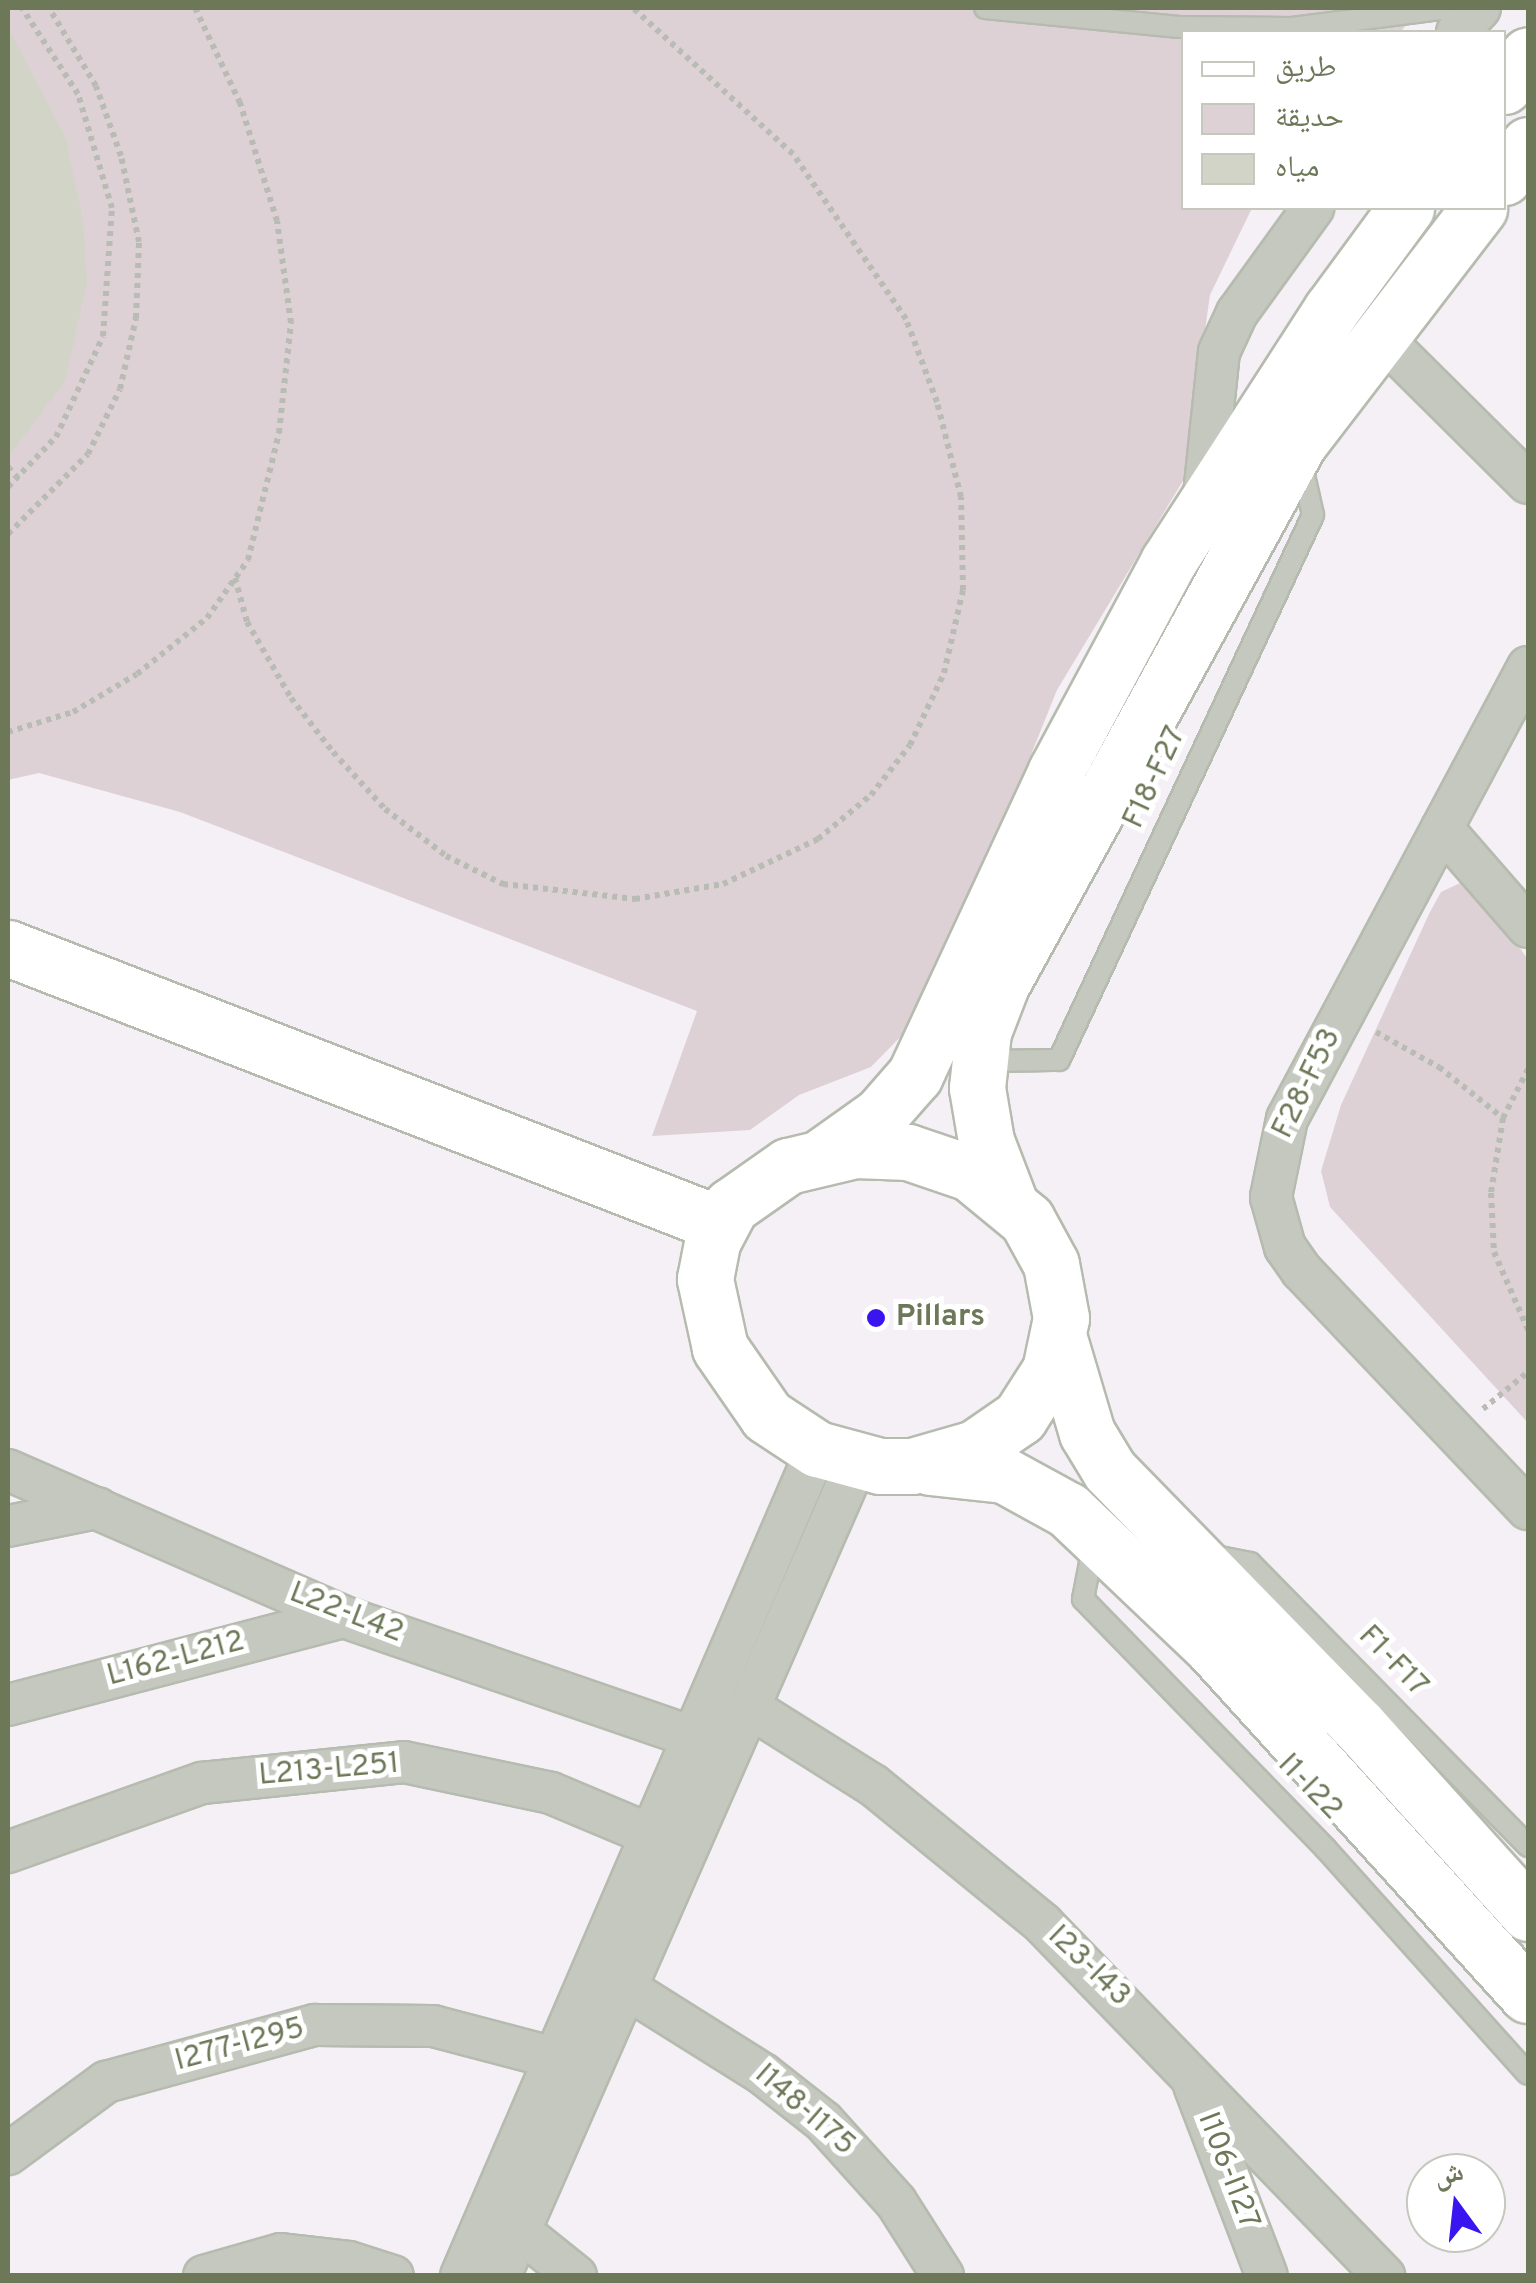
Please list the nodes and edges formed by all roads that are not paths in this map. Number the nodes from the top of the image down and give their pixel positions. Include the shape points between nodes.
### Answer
1 (985, 8) edge
2 (1448, 8) edge
3 (1480, 8) edge
4 (1047, 11) edge
5 (1283, 30) edge
6 (1459, 30) edge
7 (1528, 55) edge
8 (1506, 83) edge
9 (1528, 145) edge
10 (1506, 174) edge
11 (1312, 210) edge
12 (1405, 210) edge
13 (1477, 210) edge
14 (1378, 334) junction
15 (1299, 443) junction
16 (1528, 483) edge
17 (1203, 504) junction
18 (1528, 667) edge
19 (1442, 828) junction
20 (1528, 926) edge
21 (8, 948) edge
22 (977, 1062) junction
23 (824, 1155) junction
24 (1009, 1201) junction
25 (720, 1224) junction
26 (1060, 1342) junction
27 (837, 1455) junction
28 (912, 1466) junction
29 (8, 1470) edge
30 (97, 1508) junction
31 (1528, 1509) edge
32 (8, 1526) edge
33 (1096, 1535) junction
34 (1196, 1560) junction
35 (344, 1617) junction
36 (8, 1705) edge
37 (749, 1707) junction
38 (693, 1736) junction
39 (650, 1835) junction
40 (1528, 1846) edge
41 (8, 1852) edge
42 (1528, 1914) edge
43 (626, 1988) junction
44 (1528, 1995) edge
45 (554, 2058) junction
46 (1187, 2067) junction
47 (1528, 2074) edge
48 (8, 2154) edge
49 (520, 2230) junction
50 (204, 2276) edge
51 (393, 2276) edge
52 (461, 2276) edge
53 (500, 2276) edge
54 (576, 2276) edge
55 (943, 2276) edge
56 (1267, 2276) edge
57 (1384, 2276) edge

1 - 4 lane
2 - 5 lane
3 - 6 street
4 - 5 lane via 1179,28
7 - 8 street
9 - 10 street
11 - 17 street via 1237,312 1220,352
12 - 17 street
13 - 14 street
14 - 15 street
14 - 16 street
15 - 22 street via 1001,985
15 - 22 lane, F18-F27 via 1313,515 1059,1060
17 - 23 street via 1056,771 915,1075 880,1115
18 - 19 street, F28-F53
19 - 20 street
19 - 31 street, F28-F53 via 1275,1152 1276,1222 1302,1271
21 - 25 street
22 - 24 street via 983,1128
23 - 24 street via 908,1152 970,1174
23 - 25 street via 766,1176
24 - 26 street via 1050,1264
25 - 27 street via 705,1279 720,1348 767,1416
26 - 28 street via 1038,1394 1001,1433
26 - 34 street via 1098,1453
27 - 28 street
27 - 37 street
27 - 38 street
28 - 33 street via 987,1472 1027,1484
29 - 30 street, L22-L42
30 - 32 street
30 - 35 street, L22-L42
33 - 44 street via 1224,1660
33 - 47 lane, I1-I22 via 1083,1599 1326,1849
34 - 40 lane, F1-F17 via 1212,1554 1250,1563
34 - 42 street
35 - 36 street, L162-L212
35 - 38 street, L22-L42
37 - 43 street
37 - 46 street, I23-I43 via 926,1824 1042,1923
38 - 39 street
39 - 41 street, L213-L251 via 552,1793 404,1762 202,1783
39 - 45 street
43 - 49 street
43 - 55 street, I148-I175 via 764,2074 823,2122 896,2202
45 - 48 street, I277-I295 via 433,2026 315,2026 106,2082
45 - 52 street
46 - 56 street, I106-I127
46 - 57 street, I23-I43
49 - 53 street
49 - 54 street
50 - 51 street via 280,2254 349,2262

